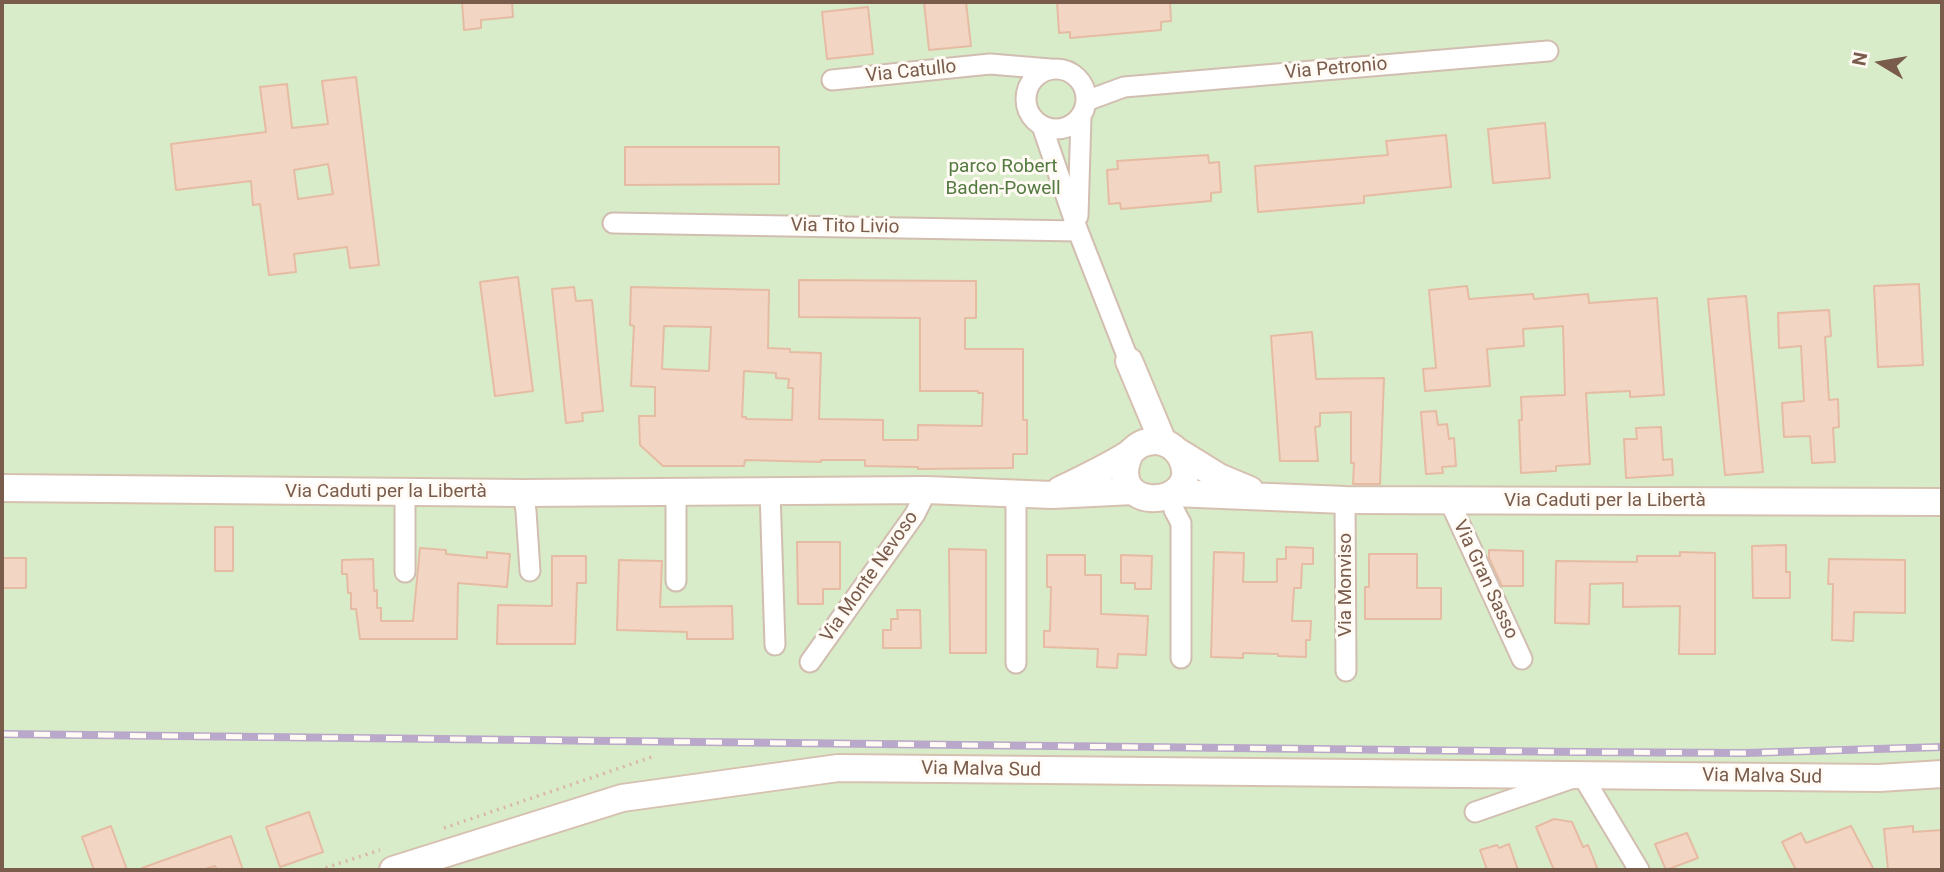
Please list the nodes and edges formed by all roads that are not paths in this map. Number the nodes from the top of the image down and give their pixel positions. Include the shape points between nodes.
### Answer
1 (1548, 51) dead end
2 (990, 64) junction
3 (1050, 69) junction
4 (1072, 74) junction
5 (832, 80) dead end
6 (1124, 87) junction
7 (1026, 93) junction
8 (1084, 109) junction
9 (1042, 126) junction
10 (613, 223) dead end
11 (1078, 231) junction
12 (1129, 361) junction
13 (1170, 446) junction
14 (1133, 451) junction
15 (2, 488) edge
16 (405, 491) junction
17 (927, 491) junction
18 (1133, 491) junction
19 (676, 492) junction
20 (770, 492) junction
21 (523, 493) junction
22 (1173, 493) junction
23 (1016, 494) junction
24 (1052, 495) junction
25 (1268, 497) junction
26 (1345, 500) junction
27 (1448, 500) junction
28 (1942, 502) edge
29 (530, 571) dead end
30 (405, 572) dead end
31 (676, 581) dead end
32 (775, 645) dead end
33 (1181, 658) dead end
34 (1522, 659) dead end
35 (810, 662) dead end
36 (1016, 663) dead end
37 (1346, 671) dead end
38 (1942, 774) edge
39 (1582, 775) junction
40 (1475, 812) dead end
41 (388, 859) edge
42 (1639, 870) edge

1 - 6 street, Via Petronio
2 - 3 street, Via Catullo
2 - 5 street, Via Catullo
2 - 7 street via 1015,77
3 - 4 street, Via Catullo
3 - 7 street via 1034,78
4 - 6 street, Via Petronio
4 - 8 street via 1083,85
6 - 8 street, Via Petronio
7 - 9 street via 1028,112
8 - 9 street via 1067,128
8 - 11 street
9 - 11 street
10 - 11 street, Via Tito Livio
11 - 12 street
12 - 13 street
12 - 14 street
13 - 14 street via 1154,440
13 - 22 street via 1184,468 1180,486
13 - 25 street via 1219,477
14 - 18 street via 1125,473
14 - 24 street
15 - 16 street, Via Caduti per la Libertà
16 - 21 street, Via Caduti per la Libertà
16 - 30 street
17 - 20 street, Via Caduti per la Libertà
17 - 23 street, Via Caduti per la Libertà
17 - 35 street, Via Monte Nevoso
18 - 22 street via 1157,500
18 - 24 street, Via Caduti per la Libertà
19 - 20 street, Via Caduti per la Libertà
19 - 21 street, Via Caduti per la Libertà
19 - 31 street
20 - 32 street
21 - 29 street
22 - 25 street, Via Caduti per la Libertà
22 - 33 street via 1181,523
23 - 24 street, Via Caduti per la Libertà
23 - 36 street
25 - 26 street, Via Caduti per la Libertà
26 - 27 street, Via Caduti per la Libertà
26 - 37 street, Via Monviso
27 - 28 street, Via Caduti per la Libertà
27 - 34 street, Via Gran Sasso
38 - 39 street, Via Malva Sud via 1879,778
39 - 40 street, Via Malva Sud
39 - 41 street, Via Malva Sud via 838,768 622,798
39 - 42 street

